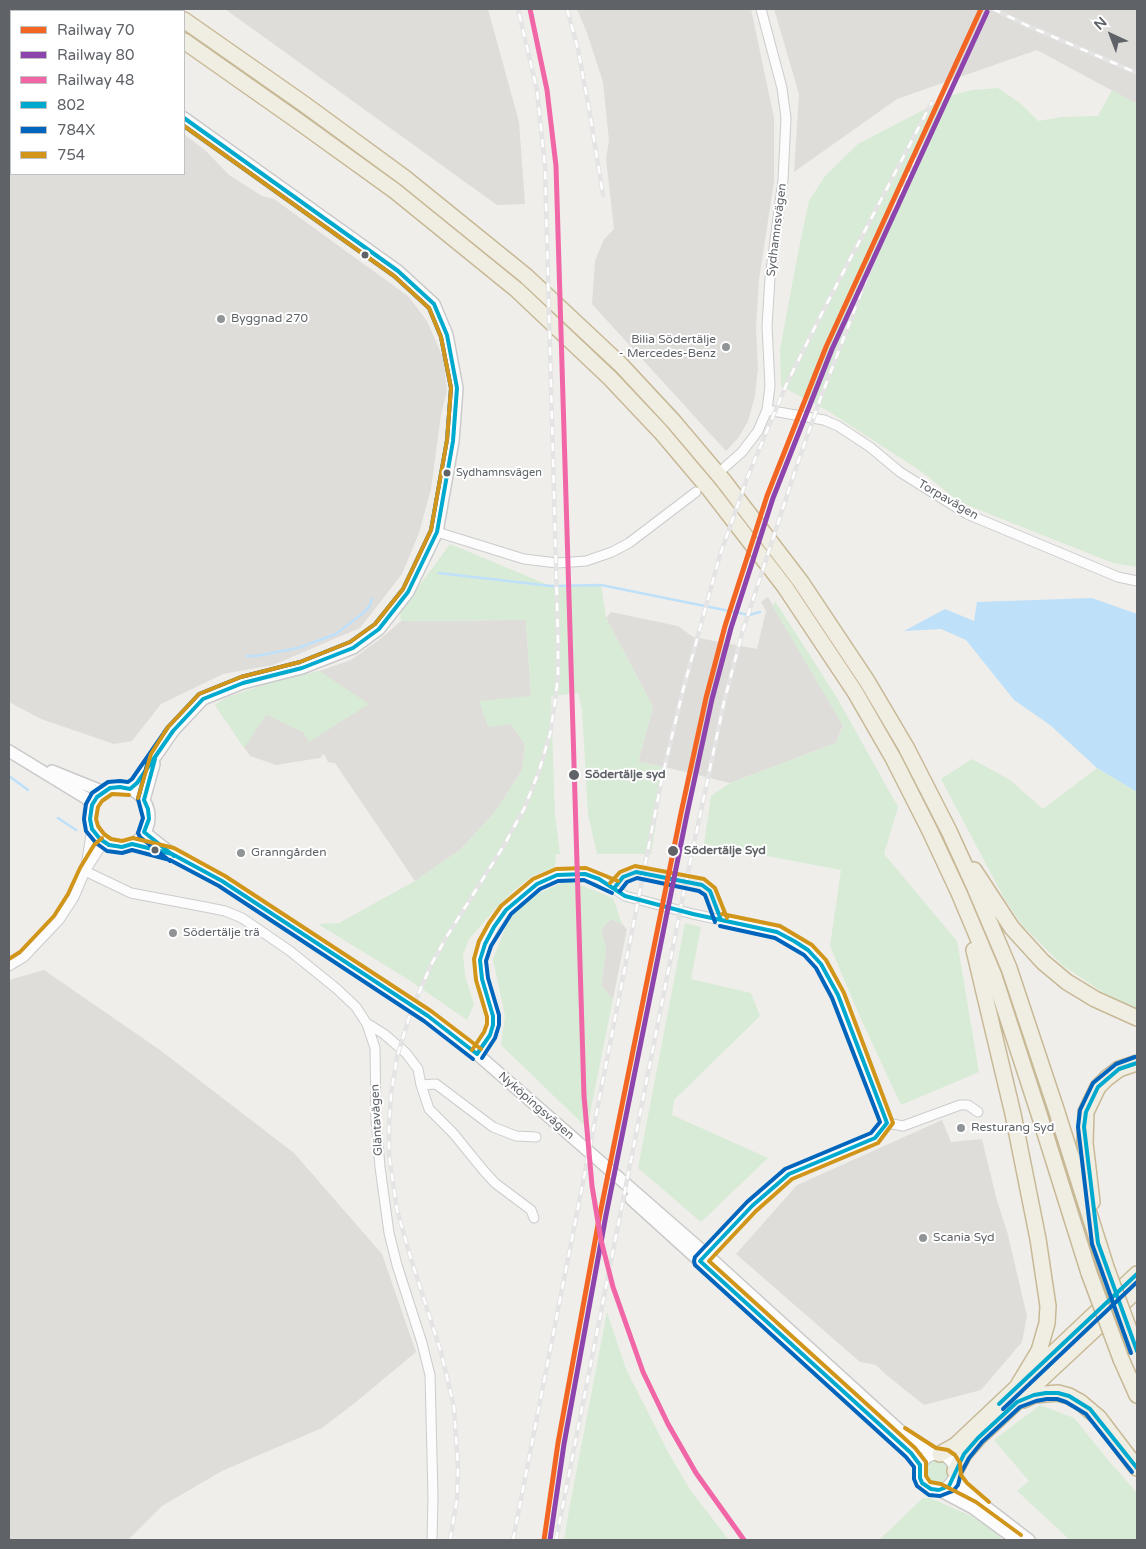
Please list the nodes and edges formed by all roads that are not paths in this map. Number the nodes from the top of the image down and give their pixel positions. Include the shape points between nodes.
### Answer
1 (761, 9) edge
2 (185, 21) edge
3 (185, 42) edge
4 (185, 119) edge
5 (767, 410) junction
6 (724, 468) dead end
7 (696, 492) dead end
8 (436, 532) junction
9 (1137, 580) edge
10 (13, 753) edge
11 (156, 757) junction
12 (130, 789) junction
13 (104, 792) junction
14 (144, 800) junction
15 (92, 805) junction
16 (92, 829) junction
17 (949, 831) junction
18 (144, 832) junction
19 (106, 843) junction
20 (132, 844) junction
21 (172, 854) junction
22 (85, 871) junction
23 (959, 893) junction
24 (9, 966) edge
25 (1137, 1018) edge
26 (367, 1024) junction
27 (477, 1054) junction
28 (1137, 1063) edge
29 (421, 1085) junction
30 (978, 1112) dead end
31 (887, 1123) junction
32 (536, 1137) dead end
33 (534, 1218) dead end
34 (1098, 1243) junction
35 (703, 1258) junction
36 (1137, 1274) edge
37 (1137, 1290) edge
38 (1137, 1351) edge
39 (1019, 1384) junction
40 (1137, 1395) edge
41 (1017, 1402) junction
42 (937, 1454) junction
43 (920, 1465) junction
44 (1137, 1468) edge
45 (955, 1474) junction
46 (940, 1490) junction
47 (432, 1540) edge
48 (1017, 1540) edge
49 (1029, 1540) edge

1 - 5 street, Sydhamnsvägen via 782,88 786,118 783,180 770,278
2 - 17 highway via 405,178 526,276 621,365 723,480 801,582 867,681 906,747
3 - 23 highway via 395,191 518,290 661,432 785,587 850,684 897,766
4 - 8 main road via 398,271 434,304 448,335 457,388 453,441
5 - 6 street, Sydhamnsvägen via 753,439
5 - 9 street, Torpavägen via 824,420 838,426 900,472 967,514 1118,578
7 - 8 street via 629,543 586,561 557,563 524,559
8 - 11 main road via 408,592 379,629 353,648 302,668 243,683 202,699
10 - 13 main road
10 - 15 main road via 86,798
11 - 12 main road
11 - 14 main road
12 - 13 main road via 110,788
12 - 14 main road
13 - 15 main road
14 - 18 main road via 149,820
15 - 16 main road
16 - 19 main road
16 - 22 street
17 - 25 highway via 1012,928 1043,962 1095,999
17 - 34 highway via 1009,968
18 - 20 main road
18 - 21 main road, Nyköpingsvägen
19 - 20 main road
19 - 22 street
20 - 21 main road, Nyköpingsvägen
21 - 27 main road, Nyköpingsvägen, bridge via 222,881 395,994
22 - 24 street via 59,920 24,957
22 - 26 street, Gläntavägen via 131,893 224,911 242,918 337,989 356,1007
23 - 39 highway via 1013,1114 1047,1298 1044,1337 1032,1366
23 - 40 highway, bridge via 994,976 1089,1273
26 - 29 street via 406,1053 418,1069
26 - 47 street, Gläntavägen via 375,1048 376,1120 388,1233 430,1375
27 - 31 street via 493,1025 480,960 494,927 506,910 537,884 558,875 585,874 600,879 625,896 777,932 808,950 821,964 838,995
27 - 35 main road, Nyköpingsvägen
28 - 34 highway via 1119,1069 1107,1078 1086,1112 1085,1143
29 - 32 street via 436,1084 493,1127 516,1136
29 - 33 street via 430,1109 495,1183 531,1210
30 - 31 street via 960,1104 903,1126
31 - 35 street via 875,1138 789,1174 752,1206
34 - 38 highway, bridge
35 - 42 main road, Nyköpingsvägen via 907,1437
35 - 43 main road, Nyköpingsvägen via 911,1452
36 - 39 highway
37 - 41 highway
39 - 42 highway via 956,1445
41 - 44 highway via 1034,1395 1058,1393 1080,1402 1099,1418
41 - 45 highway via 964,1454
42 - 43 main road
42 - 45 main road via 950,1460
43 - 46 main road via 922,1483 930,1489
45 - 46 main road via 949,1486
45 - 49 main road via 962,1487
46 - 48 main road via 973,1508

